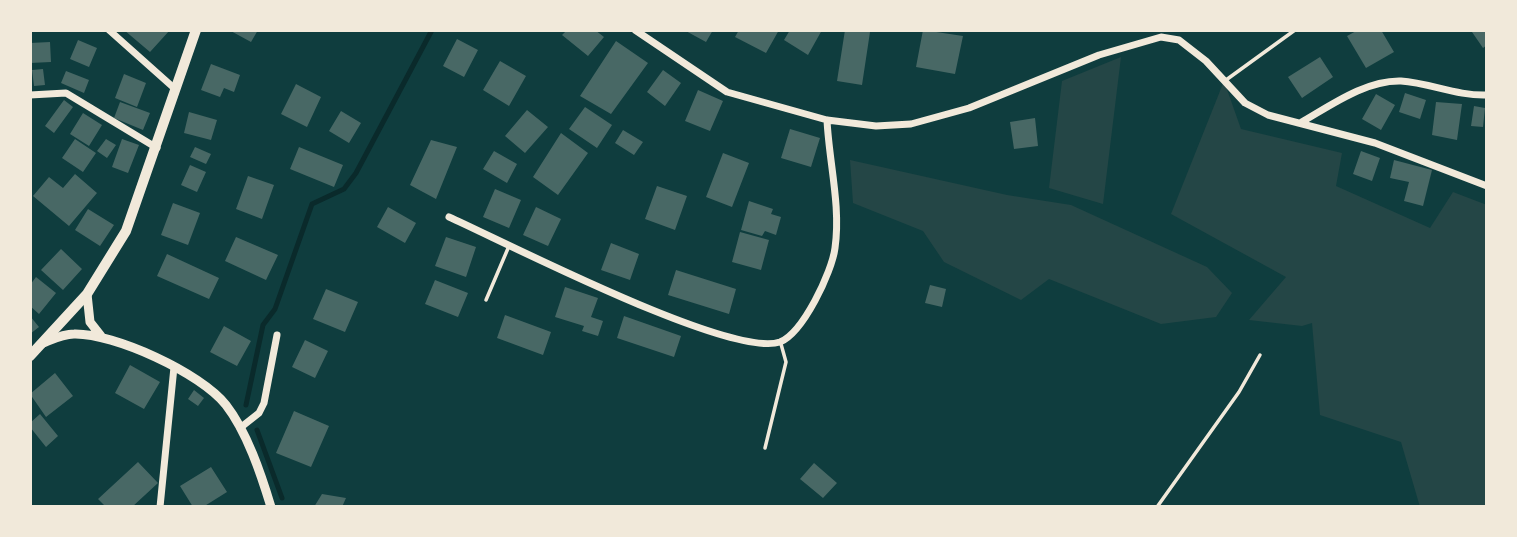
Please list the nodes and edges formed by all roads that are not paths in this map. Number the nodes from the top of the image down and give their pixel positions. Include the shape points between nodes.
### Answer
1 (109, 30) edge
2 (196, 30) edge
3 (635, 30) edge
4 (1295, 30) edge
5 (1224, 81) junction
6 (174, 88) junction
7 (30, 95) edge
8 (1487, 95) edge
9 (827, 120) junction
10 (1300, 123) junction
11 (157, 148) junction
12 (1487, 186) edge
13 (449, 217) dead end
14 (510, 244) junction
15 (88, 294) junction
16 (486, 300) dead end
17 (277, 335) dead end
18 (102, 337) junction
19 (781, 342) junction
20 (43, 343) junction
21 (30, 356) edge
22 (174, 368) junction
23 (240, 428) junction
24 (765, 448) dead end
25 (160, 507) edge
26 (271, 507) edge

1 - 6 street
2 - 6 main road
3 - 9 street via 727,92
4 - 5 lane
5 - 9 street via 1179,40 1161,37 911,124 876,126
5 - 10 street via 1245,103
6 - 11 main road
7 - 11 street via 66,93
8 - 10 street via 1466,96 1401,81 1377,83
9 - 19 street via 835,249 813,304 798,329
10 - 12 street via 1375,143
11 - 15 main road via 126,231
13 - 14 street
14 - 16 lane
14 - 19 street via 593,285 715,333 761,344
15 - 18 street via 90,322
15 - 20 main road
17 - 23 street via 264,403
18 - 20 street via 75,334
18 - 22 street
19 - 24 lane via 786,362
20 - 21 main road
22 - 23 street via 220,398
22 - 25 street
23 - 26 street

